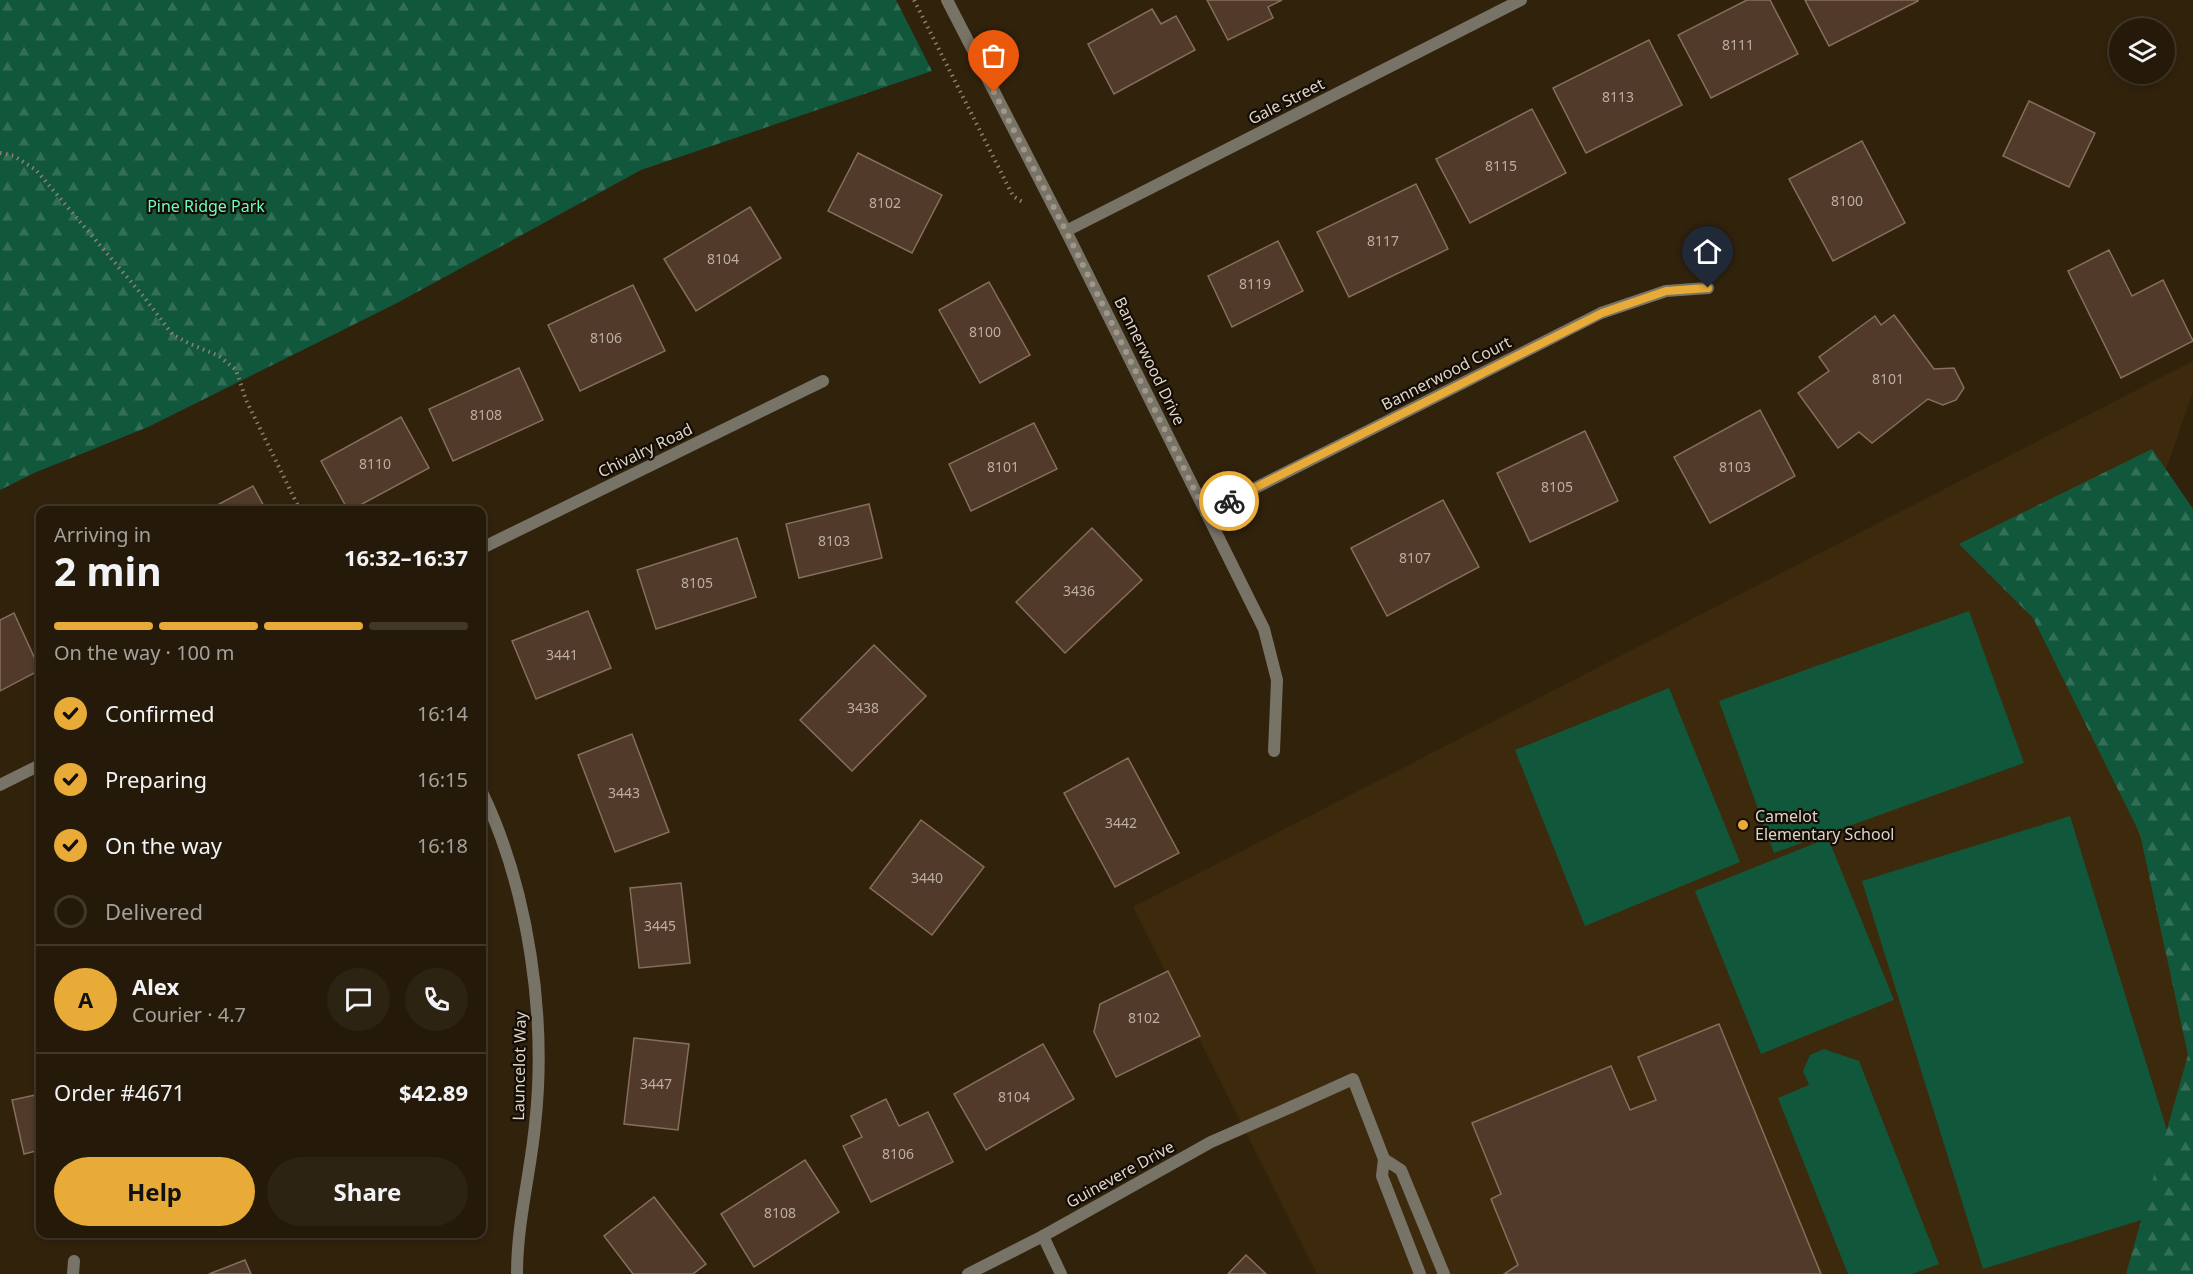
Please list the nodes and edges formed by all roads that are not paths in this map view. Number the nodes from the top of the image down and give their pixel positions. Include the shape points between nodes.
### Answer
1 (946, 0) edge
2 (1521, 0) edge
3 (1066, 231) junction
4 (1708, 288) dead end
5 (823, 381) dead end
6 (1206, 513) junction
7 (486, 547) edge
8 (1274, 751) dead end
9 (36, 767) edge
10 (0, 785) edge
11 (486, 801) edge
12 (1384, 1159) junction
13 (1043, 1236) junction
14 (517, 1274) edge
15 (968, 1274) edge
16 (1062, 1274) edge
17 (1420, 1274) edge
18 (1444, 1274) edge

1 - 3 street, Bannerwood Drive
2 - 3 street, Gale Street
3 - 6 street, Bannerwood Drive
4 - 6 street, Bannerwood Court via 1666,291 1602,313
5 - 7 street, Chivalry Road
6 - 8 street, Bannerwood Drive via 1264,629 1277,680
9 - 10 street
11 - 14 street, Launcelot Way via 513,877 530,952 538,1013 535,1125 517,1243
12 - 13 street, Guinevere Drive via 1353,1079 1211,1142
12 - 17 street via 1382,1176
12 - 18 street via 1401,1170
13 - 15 street, Guinevere Drive
13 - 16 street

